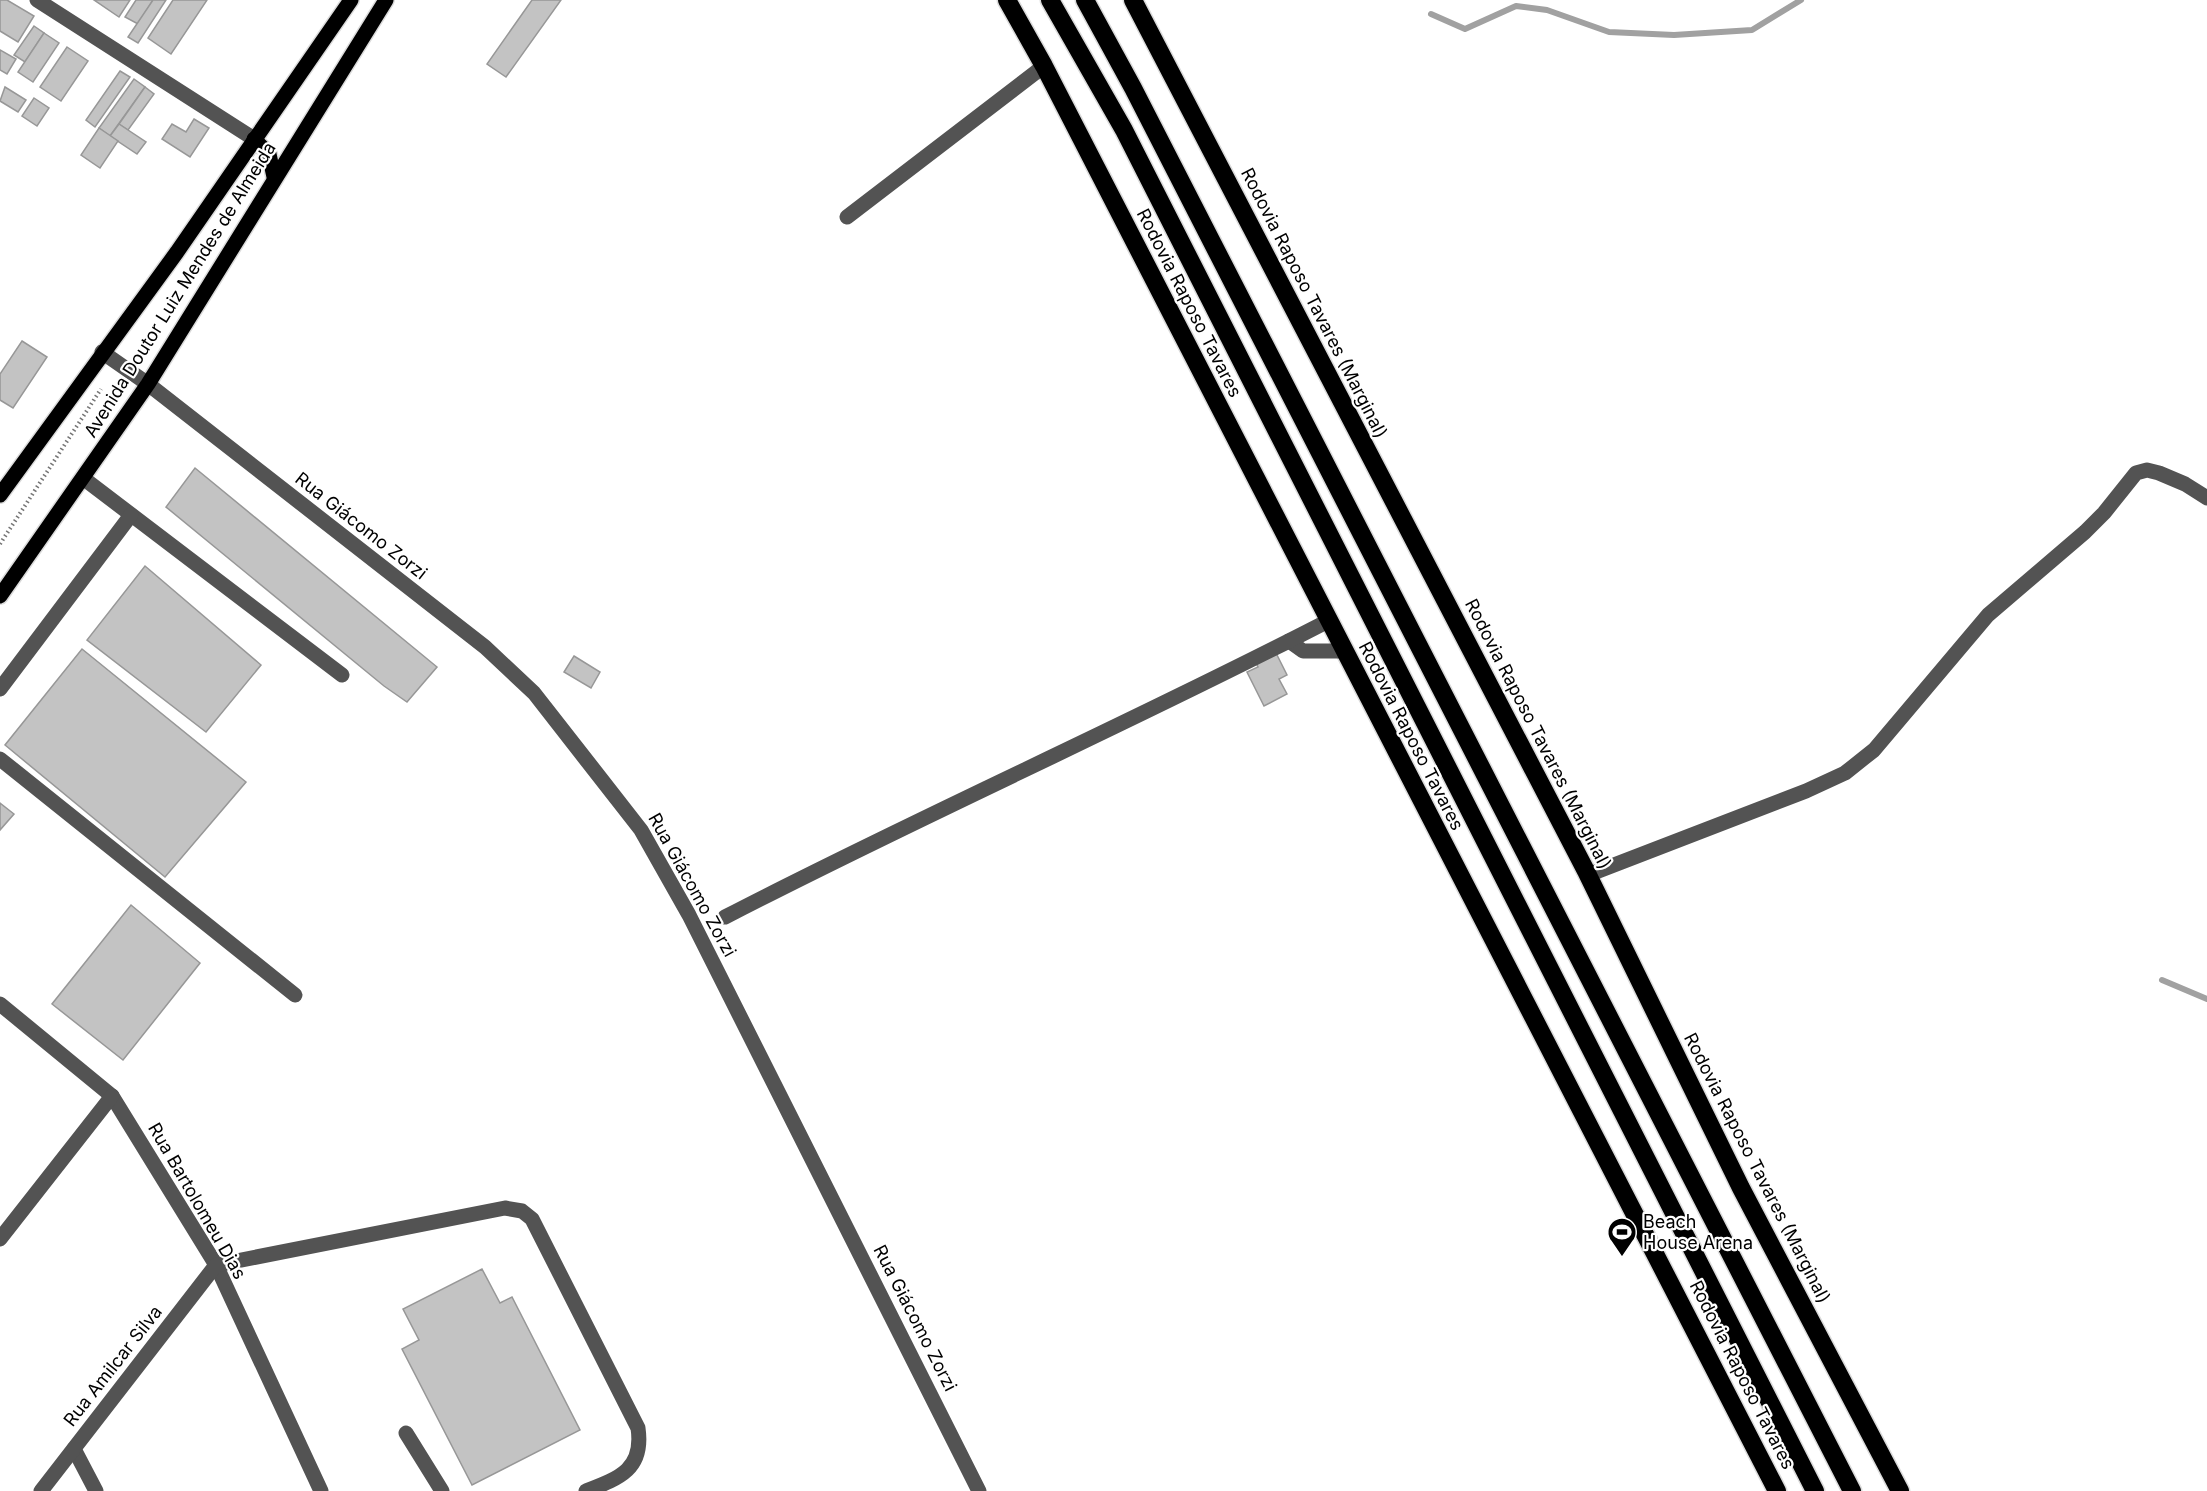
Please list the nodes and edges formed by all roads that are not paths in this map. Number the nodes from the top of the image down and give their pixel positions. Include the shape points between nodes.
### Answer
1 (37, 0) edge
2 (351, 0) edge
3 (386, 0) edge
4 (997, 0) edge
5 (1007, 0) edge
6 (1050, 0) edge
7 (1085, 0) edge
8 (1133, 0) edge
9 (1034, 46) junction
10 (1044, 66) junction
11 (254, 139) junction
12 (274, 177) junction
13 (847, 217) dead end
14 (102, 352) junction
15 (148, 384) junction
16 (83, 478) junction
17 (0, 495) edge
18 (2207, 498) edge
19 (131, 515) junction
20 (0, 596) edge
21 (1328, 621) junction
22 (1289, 641) junction
23 (1343, 651) junction
24 (342, 675) dead end
25 (0, 689) edge
26 (0, 759) edge
27 (1588, 875) junction
28 (725, 917) dead end
29 (295, 995) dead end
30 (0, 1004) edge
31 (112, 1096) junction
32 (0, 1239) edge
33 (216, 1264) junction
34 (406, 1433) dead end
35 (74, 1449) junction
36 (41, 1491) edge
37 (96, 1491) edge
38 (321, 1491) edge
39 (442, 1491) edge
40 (586, 1491) edge
41 (979, 1491) edge
42 (1778, 1491) edge
43 (1815, 1491) edge
44 (1852, 1491) edge
45 (1900, 1491) edge

1 - 11 street
2 - 11 main road, Avenida Doutor Luiz Mendes de Almeida
3 - 12 main road, Avenida Doutor Luiz Mendes de Almeida
4 - 9 highway
5 - 9 highway, Rodovia Raposo Tavares
6 - 43 highway, Rodovia Raposo Tavares via 1124,130
7 - 44 highway
8 - 27 highway, Rodovia Raposo Tavares (Marginal)
9 - 10 highway, Rodovia Raposo Tavares
10 - 13 street
10 - 21 highway, Rodovia Raposo Tavares
11 - 12 main road via 269,154
11 - 14 main road, Avenida Doutor Luiz Mendes de Almeida
12 - 15 main road, Avenida Doutor Luiz Mendes de Almeida
14 - 15 street, Rua Giácomo Zorzi
14 - 17 main road, Avenida Doutor Luiz Mendes de Almeida
15 - 16 main road, Avenida Doutor Luiz Mendes de Almeida
15 - 41 street, Rua Giácomo Zorzi via 485,647 534,693 641,830 689,915
16 - 19 street
16 - 20 main road, Avenida Doutor Luiz Mendes de Almeida
18 - 27 street via 2159,473 2136,473 2104,513 1988,615 1874,750 1845,773
19 - 24 street
19 - 25 street
21 - 22 street
21 - 23 highway, Rodovia Raposo Tavares
22 - 23 street via 1303,651
22 - 28 street
23 - 42 highway, Rodovia Raposo Tavares
26 - 29 street
27 - 45 highway, Rodovia Raposo Tavares (Marginal) via 1741,1188
30 - 31 street, Rua Bartolomeu Dias
31 - 32 street
31 - 33 street, Rua Bartolomeu Dias
33 - 35 street, Rua Amilcar Silva
33 - 38 street, Rua Bartolomeu Dias
33 - 40 street via 505,1208 522,1211 532,1219 638,1428 640,1444 634,1462 618,1478
34 - 39 street
35 - 36 street, Rua Amilcar Silva
35 - 37 street

